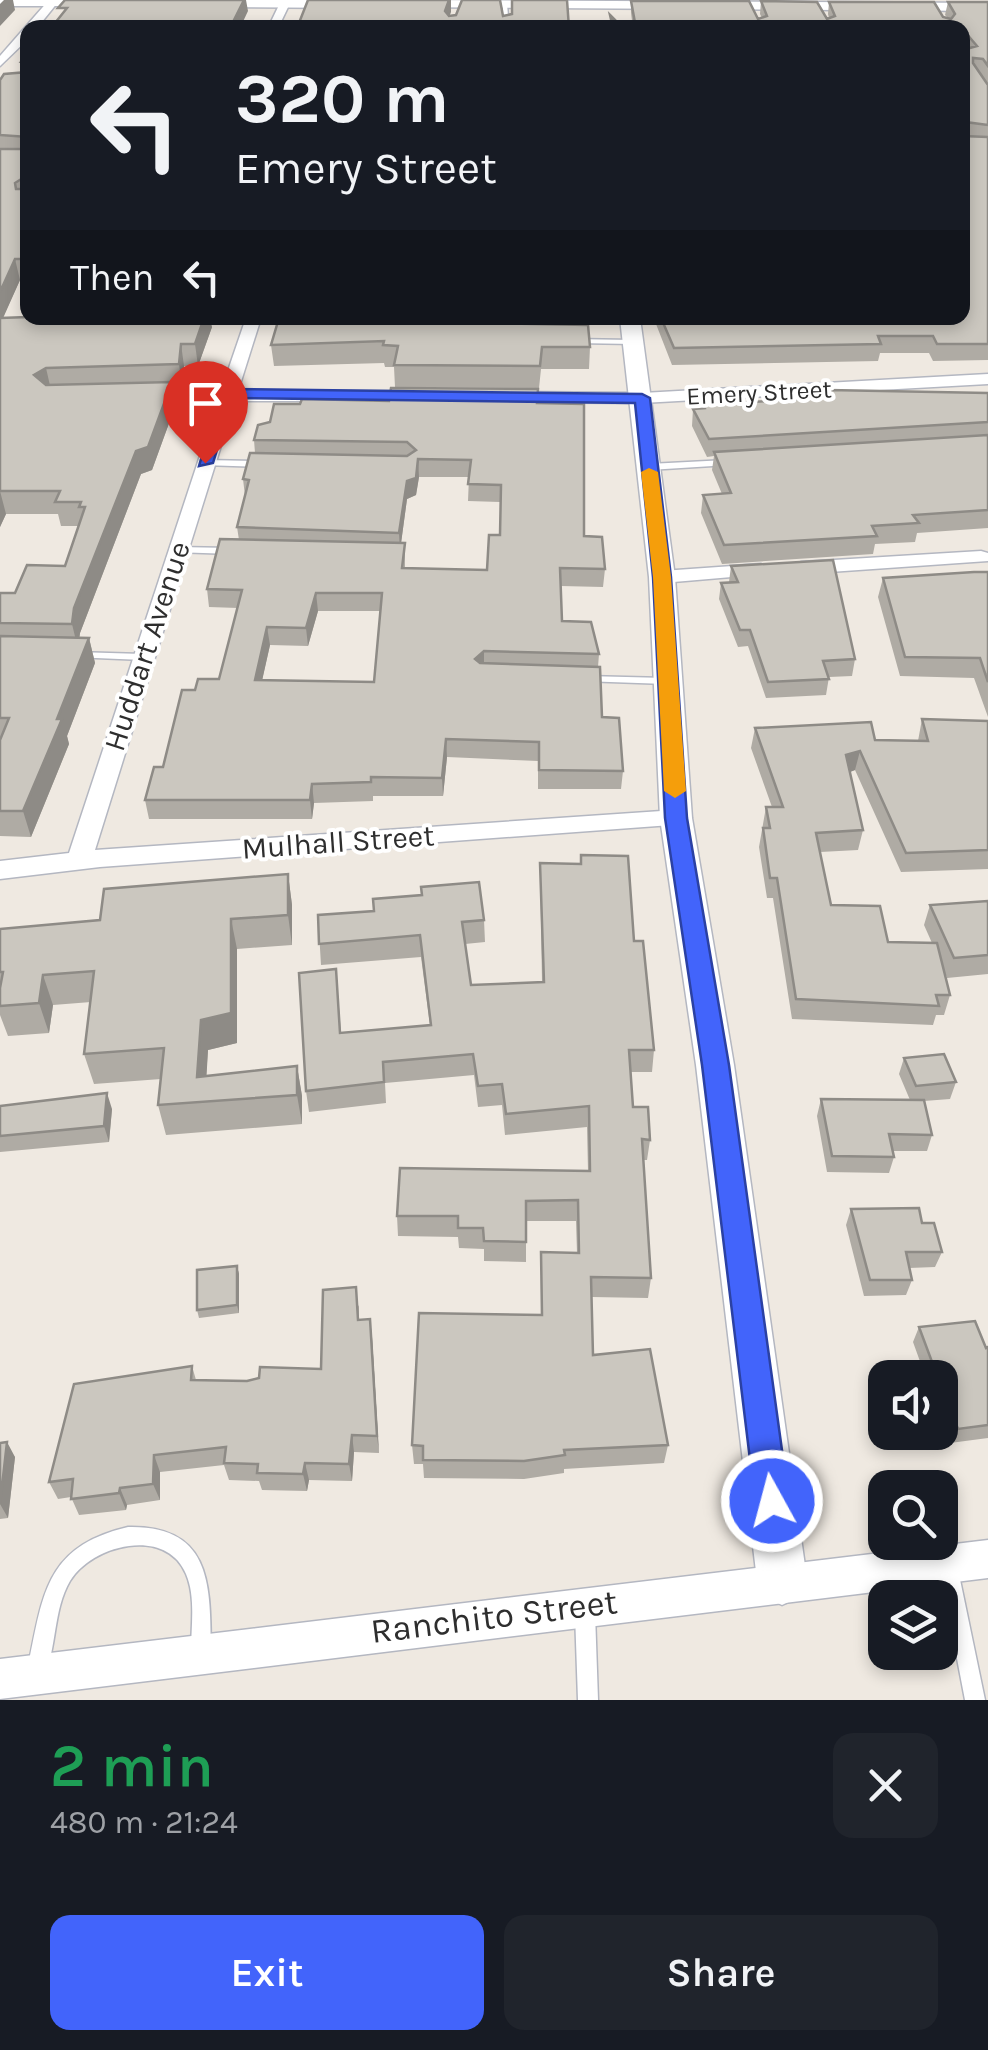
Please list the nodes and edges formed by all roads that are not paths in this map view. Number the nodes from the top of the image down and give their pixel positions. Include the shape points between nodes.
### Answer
1 (200, 1) edge
2 (0, 2) edge
3 (53, 2) edge
4 (126, 2) edge
5 (180, 3) edge
6 (844, 3) edge
7 (891, 3) edge
8 (285, 4) junction
9 (363, 4) edge
10 (382, 4) edge
11 (505, 4) junction
12 (983, 4) edge
13 (599, 7) edge
14 (757, 7) edge
15 (278, 20) edge
16 (506, 20) edge
17 (20, 40) edge
18 (0, 63) edge
19 (251, 325) edge
20 (632, 330) edge
21 (555, 340) edge
22 (988, 380) edge
23 (227, 394) junction
24 (129, 396) edge
25 (445, 396) edge
26 (484, 396) edge
27 (642, 398) junction
28 (739, 462) edge
29 (205, 463) junction
30 (278, 464) edge
31 (649, 467) junction
32 (177, 550) junction
33 (237, 552) edge
34 (981, 558) dead end
35 (662, 577) junction
36 (59, 655) edge
37 (144, 657) junction
38 (576, 679) edge
39 (669, 681) junction
40 (676, 818) junction
41 (79, 860) junction
42 (0, 870) edge
43 (988, 1559) edge
44 (947, 1563) junction
45 (782, 1580) junction
46 (584, 1605) junction
47 (201, 1654) junction
48 (18, 1677) edge
49 (588, 1700) edge
50 (975, 1700) edge

1 - 5 street
1 - 8 street
2 - 3 street
3 - 4 street
6 - 7 street
6 - 14 street via 821,11
7 - 12 street via 937,12
8 - 9 street
8 - 15 street
10 - 11 street via 458,10
11 - 13 street
11 - 16 lane
13 - 14 street
17 - 18 street
19 - 23 street, Huddart Avenue
20 - 21 lane
20 - 27 street
22 - 27 street, Emery Street
23 - 24 street
23 - 25 street
23 - 29 street, Huddart Avenue
26 - 27 street, Emery Street
27 - 31 street
28 - 31 lane
29 - 30 lane
29 - 32 street, Huddart Avenue
31 - 35 street
32 - 33 lane
32 - 37 street, Huddart Avenue
34 - 35 street
35 - 39 street
36 - 37 lane
37 - 41 street, Huddart Avenue
38 - 39 lane
39 - 40 street
40 - 41 street, Mulhall Street
40 - 45 street via 716,1065
41 - 42 street, Mulhall Street
43 - 44 street, Ranchito Street
44 - 45 street, Ranchito Street
44 - 50 lane
45 - 46 street, Ranchito Street
46 - 47 street, Ranchito Street
46 - 49 lane
47 - 48 street, Ranchito Street
47 - 48 lane via 199,1586 190,1562 173,1544 145,1536 100,1542 65,1570

